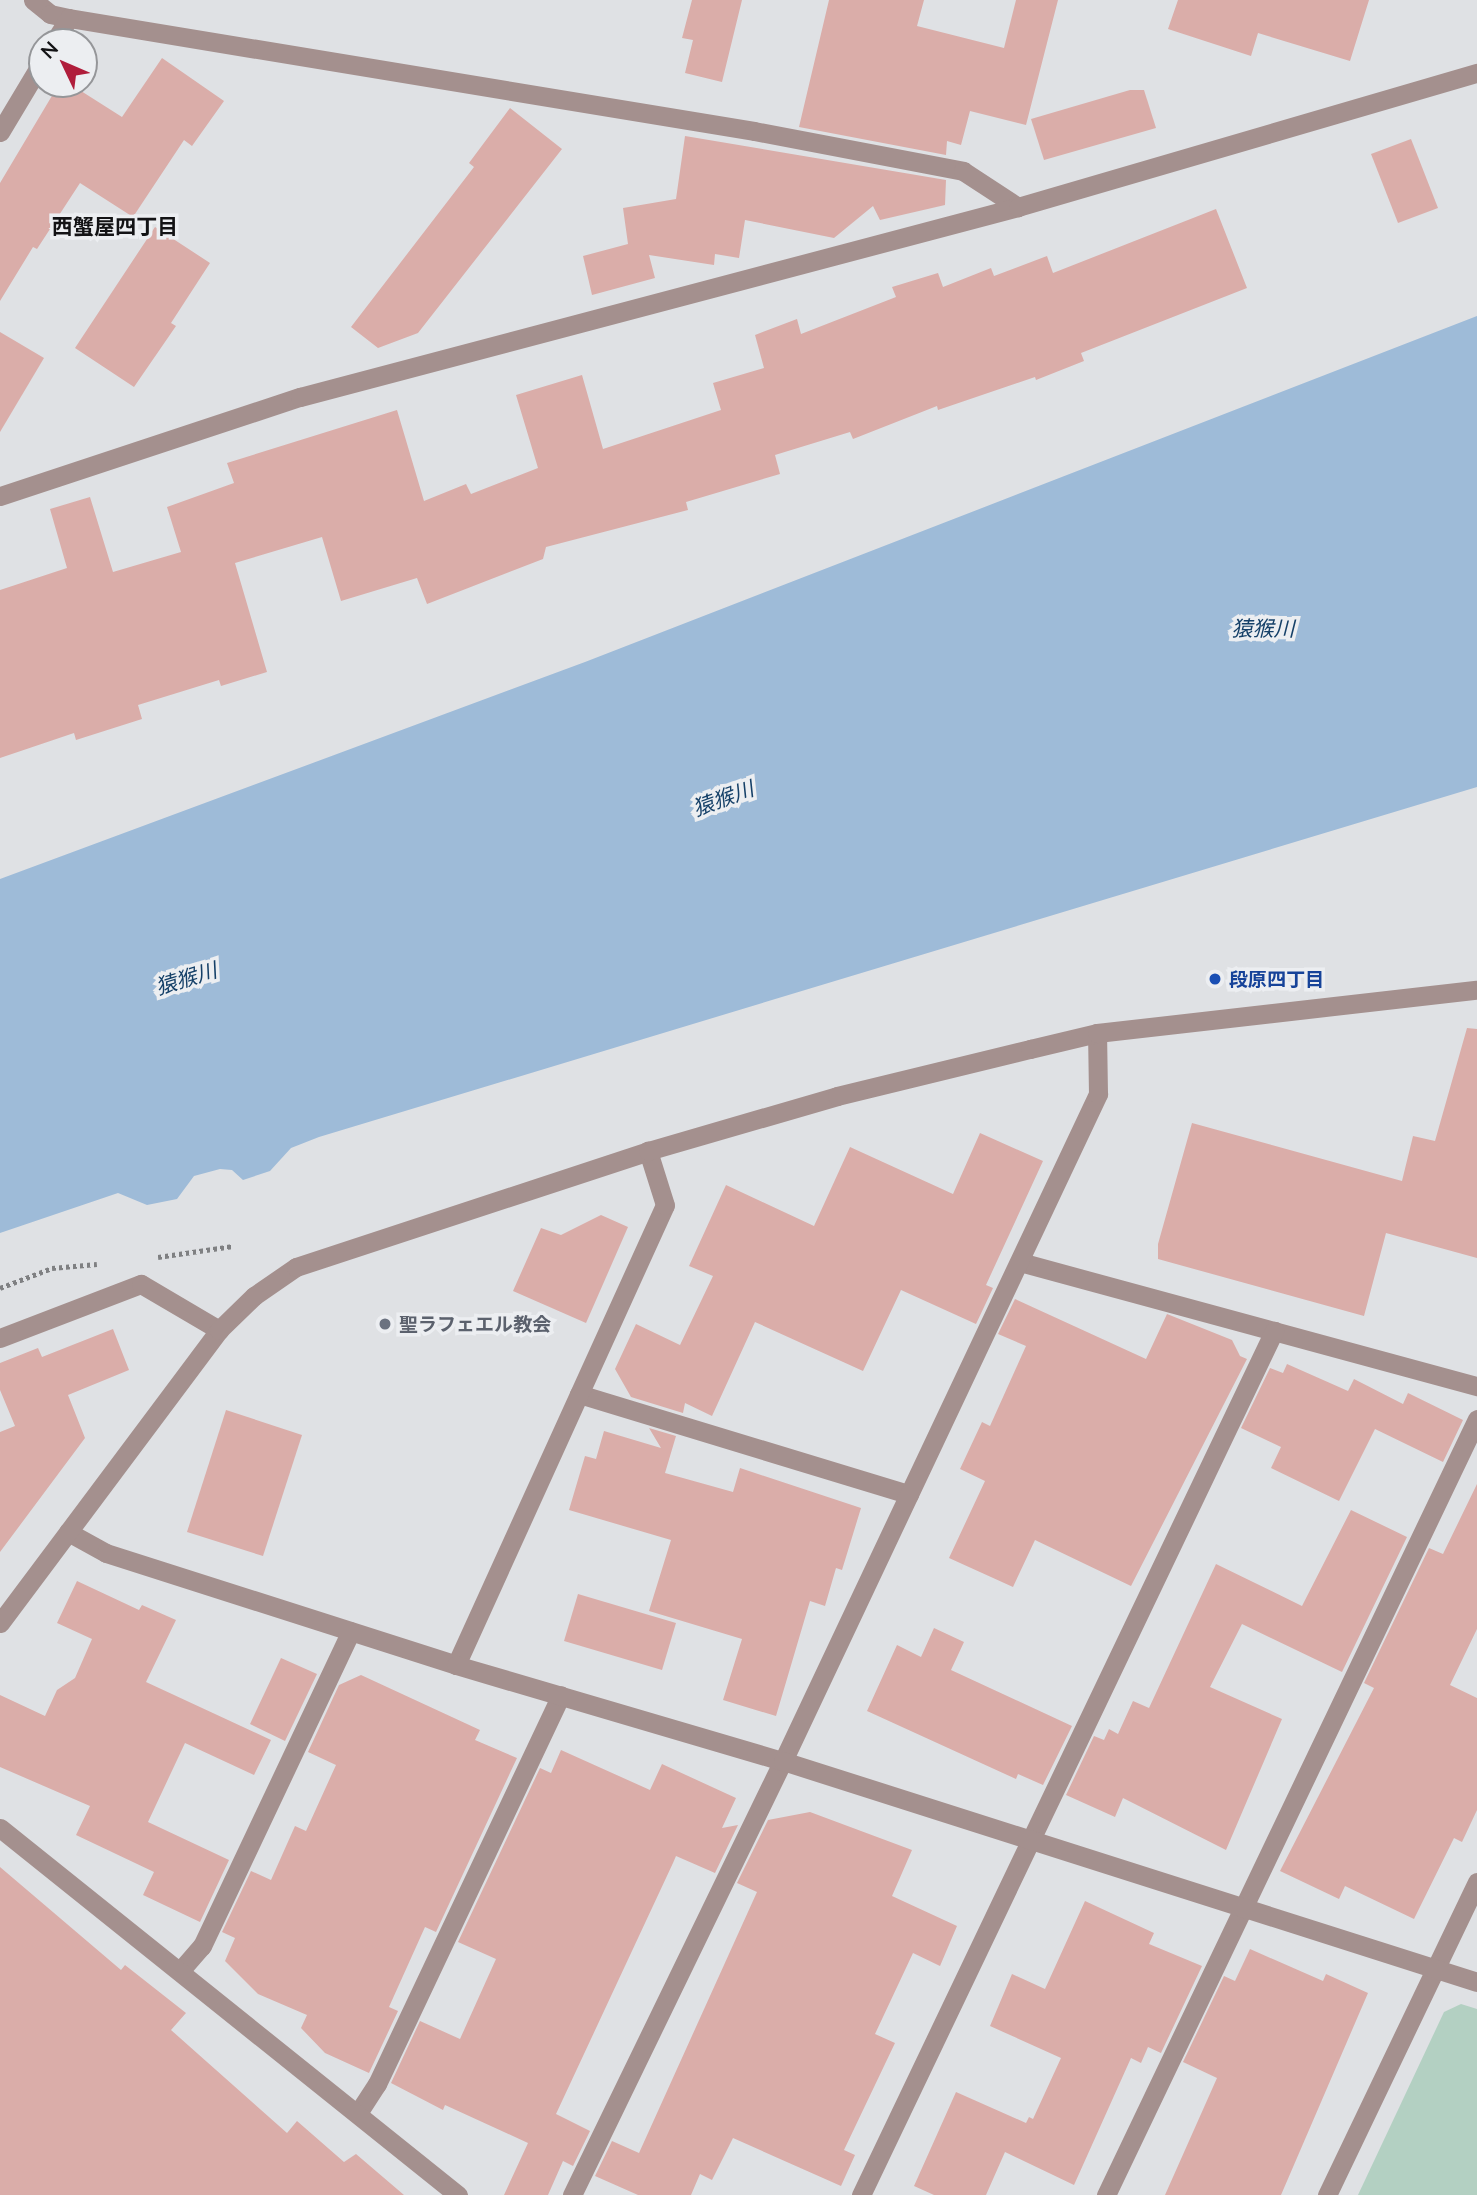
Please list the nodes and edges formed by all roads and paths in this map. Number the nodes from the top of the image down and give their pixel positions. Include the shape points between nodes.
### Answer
1 (33, 0) edge
2 (69, 18) junction
3 (63, 28) edge
4 (1477, 73) edge
5 (28, 85) edge
6 (0, 132) edge
7 (1018, 207) junction
8 (0, 496) edge
9 (1477, 990) edge
10 (1097, 1033) junction
11 (648, 1151) junction
12 (1020, 1262) junction
13 (219, 1330) junction
14 (1274, 1331) junction
15 (0, 1338) edge
16 (1477, 1385) edge
17 (579, 1394) junction
18 (1477, 1419) edge
19 (909, 1494) junction
20 (68, 1532) junction
21 (0, 1623) edge
22 (351, 1631) junction
23 (456, 1665) junction
24 (561, 1695) junction
25 (783, 1761) junction
26 (0, 1828) edge
27 (1033, 1841) junction
28 (1477, 1882) edge
29 (1244, 1908) junction
30 (1436, 1969) junction
31 (180, 1971) junction
32 (1477, 1982) edge
33 (358, 2113) junction
34 (458, 2195) edge
35 (572, 2195) edge
36 (862, 2195) edge
37 (1106, 2195) edge
38 (1328, 2195) edge

1 - 2 street via 50,15
2 - 3 street
2 - 7 street via 754,131 963,171
4 - 7 street
5 - 6 street
7 - 8 street via 300,397
9 - 10 street
10 - 11 street via 837,1096
10 - 12 street via 1098,1094
11 - 13 street via 296,1267 254,1296
11 - 17 street via 665,1205
12 - 14 street
12 - 19 street
13 - 15 street via 141,1284
13 - 20 street
14 - 16 street
14 - 27 street
17 - 19 street
17 - 23 street
18 - 29 street
19 - 25 street
20 - 21 street
20 - 22 street via 106,1553
22 - 23 street
22 - 31 street via 202,1946
23 - 24 street
24 - 25 street
24 - 33 street via 377,2084
25 - 27 street
25 - 35 street
26 - 31 street
27 - 29 street
27 - 36 street
28 - 30 street
29 - 30 street
29 - 37 street
30 - 32 street
30 - 38 street
31 - 33 street
33 - 34 street

